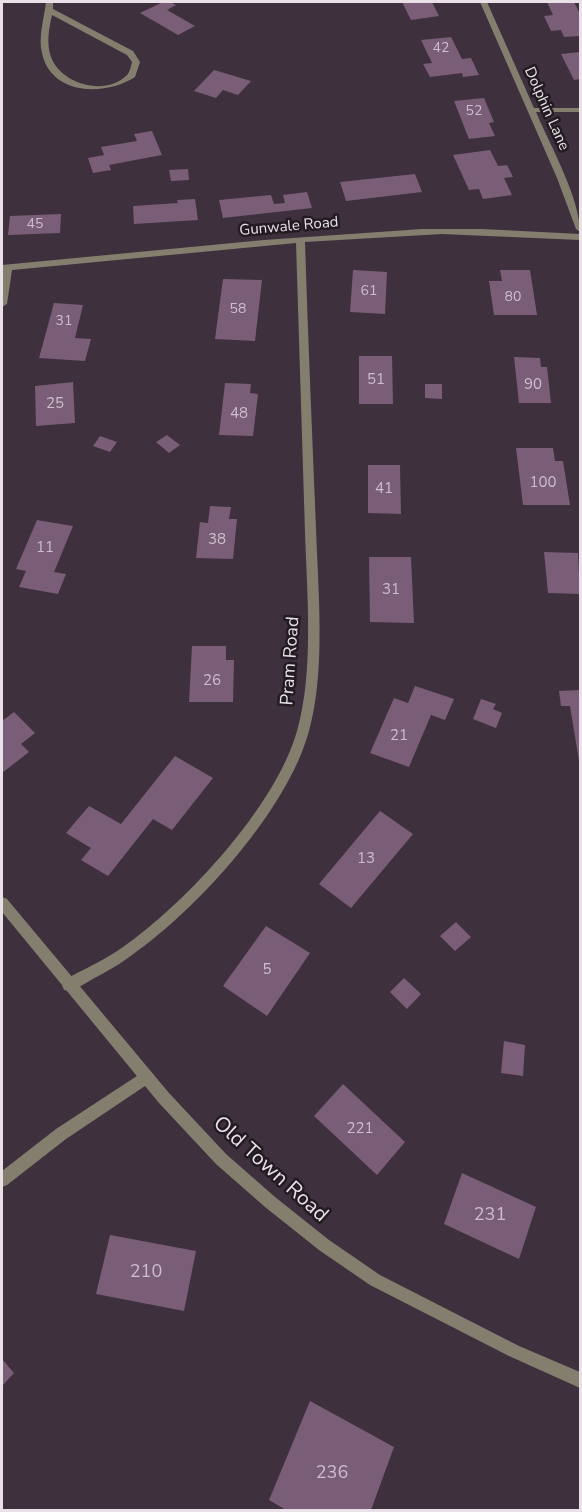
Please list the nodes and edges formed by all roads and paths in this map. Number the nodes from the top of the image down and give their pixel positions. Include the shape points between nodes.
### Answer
1 (483, 2) edge
2 (50, 6) edge
3 (532, 110) junction
4 (580, 110) edge
5 (580, 229) edge
6 (580, 237) edge
7 (300, 240) junction
8 (5, 267) edge
9 (2, 304) edge
10 (2, 903) edge
11 (69, 985) junction
12 (146, 1077) junction
13 (2, 1180) edge
14 (580, 1380) edge

1 - 3 street, Dolphin Lane
2 - 2 street via 46,56 63,78 81,87 97,88 114,86 132,75 136,62 130,53
3 - 4 street
3 - 5 street, Dolphin Lane
6 - 7 street, Gunwale Road via 424,232
7 - 8 street, Gunwale Road
7 - 11 street, Pram Road via 313,606 303,731 268,802 198,891 135,946
8 - 9 street
10 - 11 street, Old Town Road
11 - 12 street, Old Town Road
12 - 13 street via 61,1134
12 - 14 street, Old Town Road via 221,1159 324,1245 375,1280 514,1352

